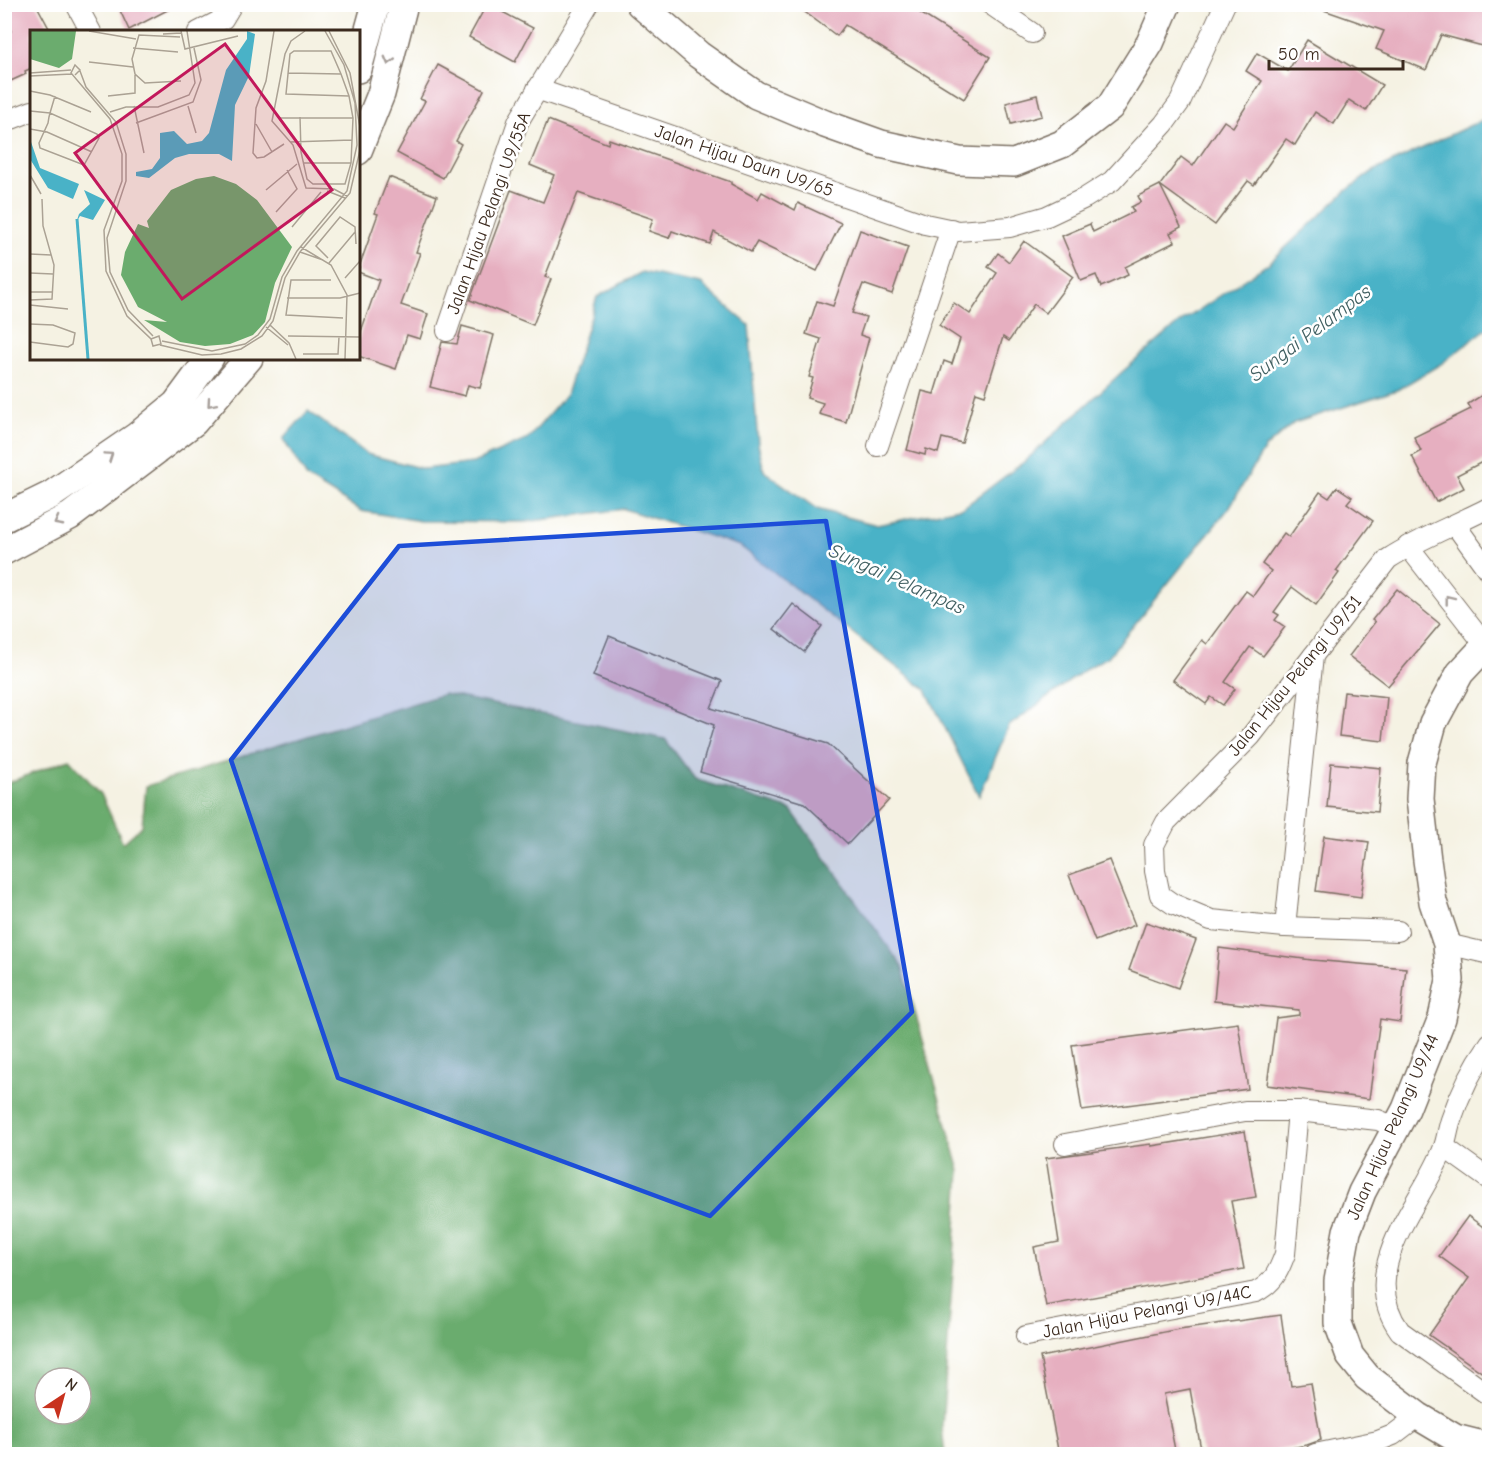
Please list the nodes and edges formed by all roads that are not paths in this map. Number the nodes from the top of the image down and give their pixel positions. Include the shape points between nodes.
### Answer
1 (76, 4) edge
2 (376, 4) edge
3 (404, 4) edge
4 (589, 4) edge
5 (640, 4) edge
6 (990, 4) edge
7 (1167, 4) edge
8 (1225, 4) edge
9 (228, 12) edge
10 (90, 30) edge
11 (201, 30) edge
12 (1032, 33) dead end
13 (360, 62) edge
14 (537, 89) junction
15 (30, 112) edge
16 (7, 122) edge
17 (360, 146) edge
18 (951, 229) junction
19 (447, 331) dead end
20 (209, 360) edge
21 (247, 360) edge
22 (878, 446) dead end
23 (1490, 507) edge
24 (4, 518) edge
25 (1456, 526) junction
26 (1408, 546) junction
27 (4, 551) edge
28 (1490, 573) edge
29 (1487, 643) edge
30 (1313, 656) junction
31 (1285, 927) junction
32 (1398, 931) dead end
33 (1447, 944) junction
34 (1490, 954) edge
35 (1490, 1043) edge
36 (1298, 1111) junction
37 (1395, 1127) junction
38 (1065, 1144) dead end
39 (1444, 1147) junction
40 (1490, 1180) edge
41 (1026, 1336) dead end
42 (1490, 1396) edge
43 (1418, 1416) junction
44 (1460, 1446) edge
45 (1490, 1449) edge
46 (1316, 1455) edge

1 - 10 street
2 - 13 street
3 -> 17 street via 381,94
4 - 14 street, Jalan Hijau Pelangi U9/55A
5 - 7 street via 699,55 756,95 881,144 959,161 1014,163 1062,144 1110,107 1150,43
6 - 12 street
8 - 18 street, Jalan Hijau Daun U9/65 via 1180,102 1112,181 1047,216 1010,227
9 - 11 street
14 - 18 street, Jalan Hijau Daun U9/65 via 914,220
14 - 19 street, Jalan Hijau Pelangi U9/55A via 518,122
15 - 16 street
18 - 22 street
24 -> 20 street via 51,495 137,436 176,404
21 -> 27 street via 194,422 70,516
23 - 25 street, Jalan Hijau Pelangi U9/51
25 - 26 street, Jalan Hijau Pelangi U9/51
25 - 28 street
29 -> 26 street
26 - 30 street, Jalan Hijau Pelangi U9/51 via 1388,559
29 - 33 street, Jalan Hijau Pelangi U9/44 via 1460,673 1433,723 1422,763 1420,799 1427,860 1433,902
30 - 31 street
30 - 31 street, Jalan Hijau Pelangi U9/51 via 1251,736 1166,822 1154,844 1160,895 1173,904 1212,920
31 - 32 street, Jalan Hijau Pelangi U9/51
33 - 34 street
33 - 37 street, Jalan Hijau Pelangi U9/44 via 1450,980 1442,1018
35 - 39 street via 1459,1099
36 - 37 street via 1378,1120
36 - 38 street via 1245,1111
36 - 41 street, Jalan Hijau Pelangi U9/44C via 1285,1254 1268,1285 1256,1292
37 - 43 street, Jalan Hijau Pelangi U9/44 via 1347,1231 1338,1281 1338,1323 1350,1356 1367,1377
39 - 40 street
39 - 42 street via 1393,1245 1385,1272 1386,1298 1400,1331
43 - 44 street, Jalan Hijau Pelangi U9/44
43 - 46 street via 1378,1441
44 - 45 street, Jalan Hijau Pelangi U9/44 via 1483,1445

